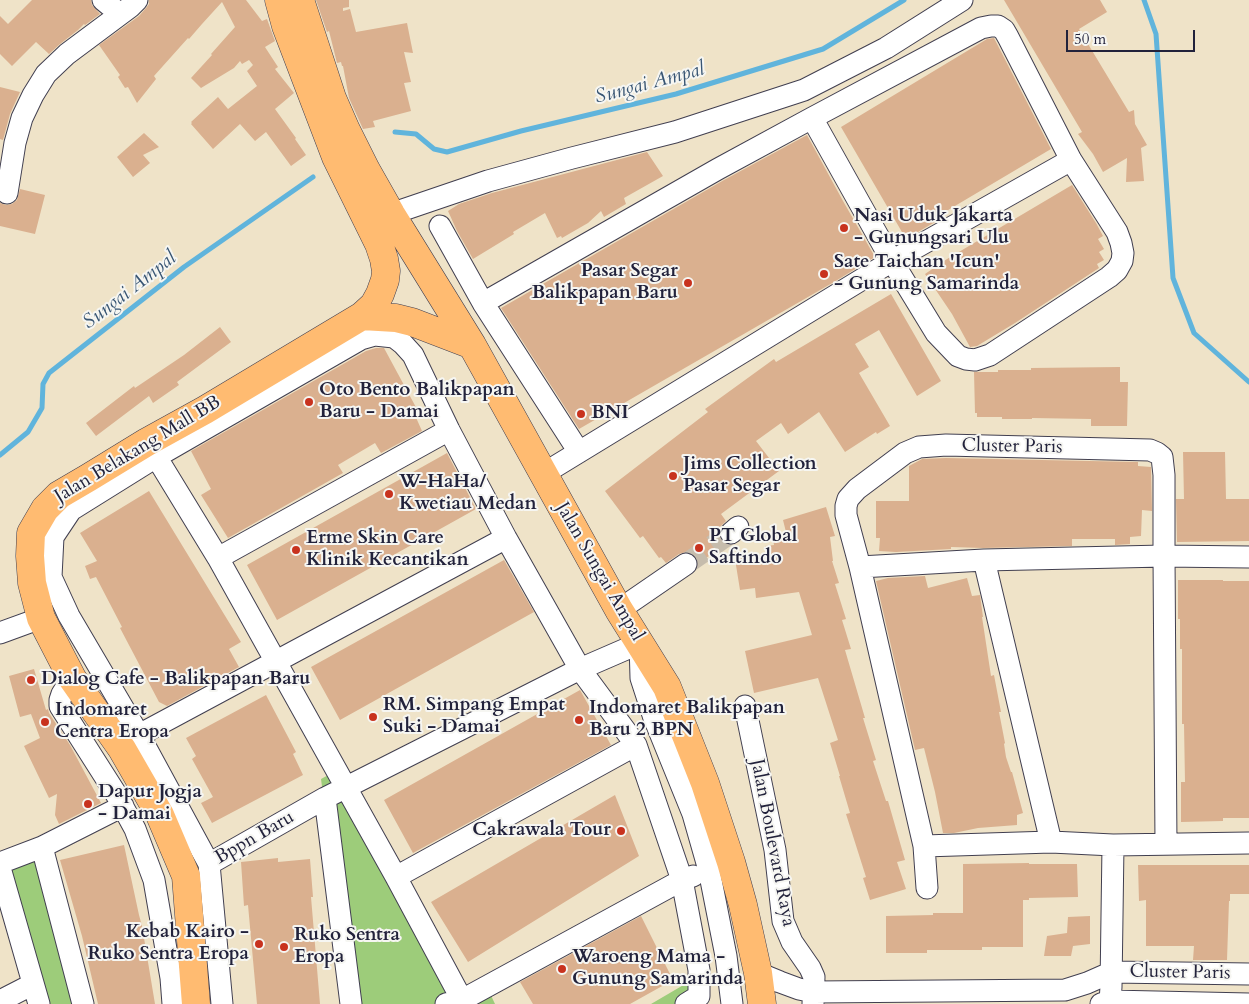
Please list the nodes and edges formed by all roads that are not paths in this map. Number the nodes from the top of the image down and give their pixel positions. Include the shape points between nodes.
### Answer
1 (103, 0) edge
2 (137, 0) edge
3 (279, 0) edge
4 (300, 0) edge
5 (962, 0) edge
6 (120, 14) junction
7 (322, 94) junction
8 (812, 118) junction
9 (1071, 160) junction
10 (350, 166) junction
11 (7, 193) dead end
12 (391, 214) junction
13 (440, 226) dead end
14 (892, 261) junction
15 (483, 303) junction
16 (362, 316) junction
17 (508, 340) junction
18 (475, 351) junction
19 (449, 430) junction
20 (152, 449) junction
21 (579, 452) junction
22 (543, 474) junction
23 (506, 538) junction
24 (1164, 556) junction
25 (1249, 557) edge
26 (218, 558) junction
27 (984, 560) junction
28 (686, 564) tunnel mouth
29 (860, 567) junction
30 (619, 610) junction
31 (41, 618) junction
32 (0, 633) edge
33 (640, 643) junction
34 (276, 662) junction
35 (580, 669) junction
36 (72, 678) junction
37 (745, 706) dead end
38 (131, 742) junction
39 (636, 745) junction
40 (346, 788) junction
41 (325, 798) junction
42 (123, 806) junction
43 (160, 816) junction
44 (136, 829) junction
45 (1051, 842) junction
46 (1249, 843) edge
47 (1166, 844) junction
48 (1113, 845) junction
49 (924, 846) junction
50 (42, 847) junction
51 (0, 863) edge
52 (209, 864) junction
53 (720, 866) junction
54 (0, 868) edge
55 (396, 878) junction
56 (682, 880) junction
57 (927, 888) dead end
58 (1112, 972) junction
59 (758, 973) junction
60 (1249, 974) edge
61 (36, 994) edge
62 (888, 997) edge
63 (814, 998) edge
64 (731, 999) edge
65 (693, 1000) edge
66 (0, 1001) edge
67 (463, 1001) edge
68 (1105, 1003) edge
69 (83, 1004) edge
70 (173, 1004) edge
71 (196, 1004) edge
72 (222, 1004) edge
73 (351, 1004) edge
74 (762, 1004) edge
75 (1249, 1004) edge

1 - 6 street
2 - 6 street
3 - 7 main road, Jalan Sungai Ampal via 286,26
4 - 7 main road, Jalan Sungai Ampal
5 - 12 street via 886,48 804,90 675,132 488,181
6 - 11 street via 46,74 22,118
7 - 10 main road, Jalan Sungai Ampal via 346,130
8 - 9 street via 981,28 998,26 1008,37
8 - 14 street
8 - 15 street
9 - 14 street
9 - 14 street via 1117,232 1122,262 1108,277 990,355 975,360 958,356 936,333
10 - 12 main road, Jalan Sungai Ampal
10 - 16 main road, Jalan Belakang Mall BB via 380,244 386,271 380,294
12 - 18 main road, Jalan Sungai Ampal
13 - 15 street
14 - 21 street
15 - 17 street
16 - 18 main road via 412,322
16 - 20 main road, Jalan Belakang Mall BB via 205,410
17 - 18 street
17 - 21 street
18 - 22 main road, Jalan Sungai Ampal
19 - 20 street via 413,355 394,337 375,335 361,339
19 - 23 street
19 - 26 street
20 - 26 street
20 - 31 main road, Jalan Belakang Mall BB via 88,478 59,495 45,510 31,533 30,541 32,583
20 - 38 street via 71,510 52,537 51,577
21 - 22 street
22 - 30 main road, Jalan Sungai Ampal
23 - 34 street
23 - 35 street
24 - 25 street
24 - 27 street
24 - 29 street, Cluster Paris via 1164,475 1162,457 1157,453 1150,450 933,445 906,453 856,489 848,499 846,515
24 - 47 street, Cluster Paris
26 - 34 street
27 - 29 street
27 - 45 street
28 - 30 street
29 - 49 street, Cluster Paris
30 - 33 main road, Jalan Sungai Ampal
31 - 32 street
31 - 36 main road, Jalan Belakang Mall BB
33 - 35 street, Bppn Baru
33 - 53 main road, Jalan Sungai Ampal via 667,687 705,783
34 - 38 street
34 - 40 street
35 - 39 street
35 - 40 street, Bppn Baru
36 - 38 main road, Jalan Belakang Mall BB
36 - 42 street via 62,694 60,706
37 - 63 street, Jalan Boulevard Raya via 775,850 783,921 814,977
38 - 43 main road, Jalan Belakang Mall BB
38 - 52 street
39 - 55 street
39 - 56 street
40 - 41 street, Bppn Baru
40 - 55 street
41 - 52 street, Bppn Baru
41 - 73 street
42 - 44 street
42 - 50 street
43 - 44 street
43 - 71 main road, Jalan Belakang Mall BB via 186,876
44 - 70 street via 154,880
45 - 48 street
45 - 49 street
46 - 47 street
47 - 48 street
48 - 58 street, Cluster Paris
49 - 57 street, Cluster Paris
50 - 51 street
50 - 69 street
52 - 72 street, Bppn Baru
53 - 56 street
53 - 59 main road, Jalan Sungai Ampal via 743,905
53 - 64 street
54 - 61 street
55 - 67 street
56 - 65 street via 699,970
56 - 67 street
58 - 60 street, Cluster Paris
58 - 62 street, Cluster Paris via 1065,990
58 - 68 street, Cluster Paris
59 - 63 street, Cluster Paris via 799,988
59 - 74 main road, Jalan Sungai Ampal
61 - 66 street
62 - 63 street, Cluster Paris
64 - 65 street
68 - 75 street, Cluster Paris

